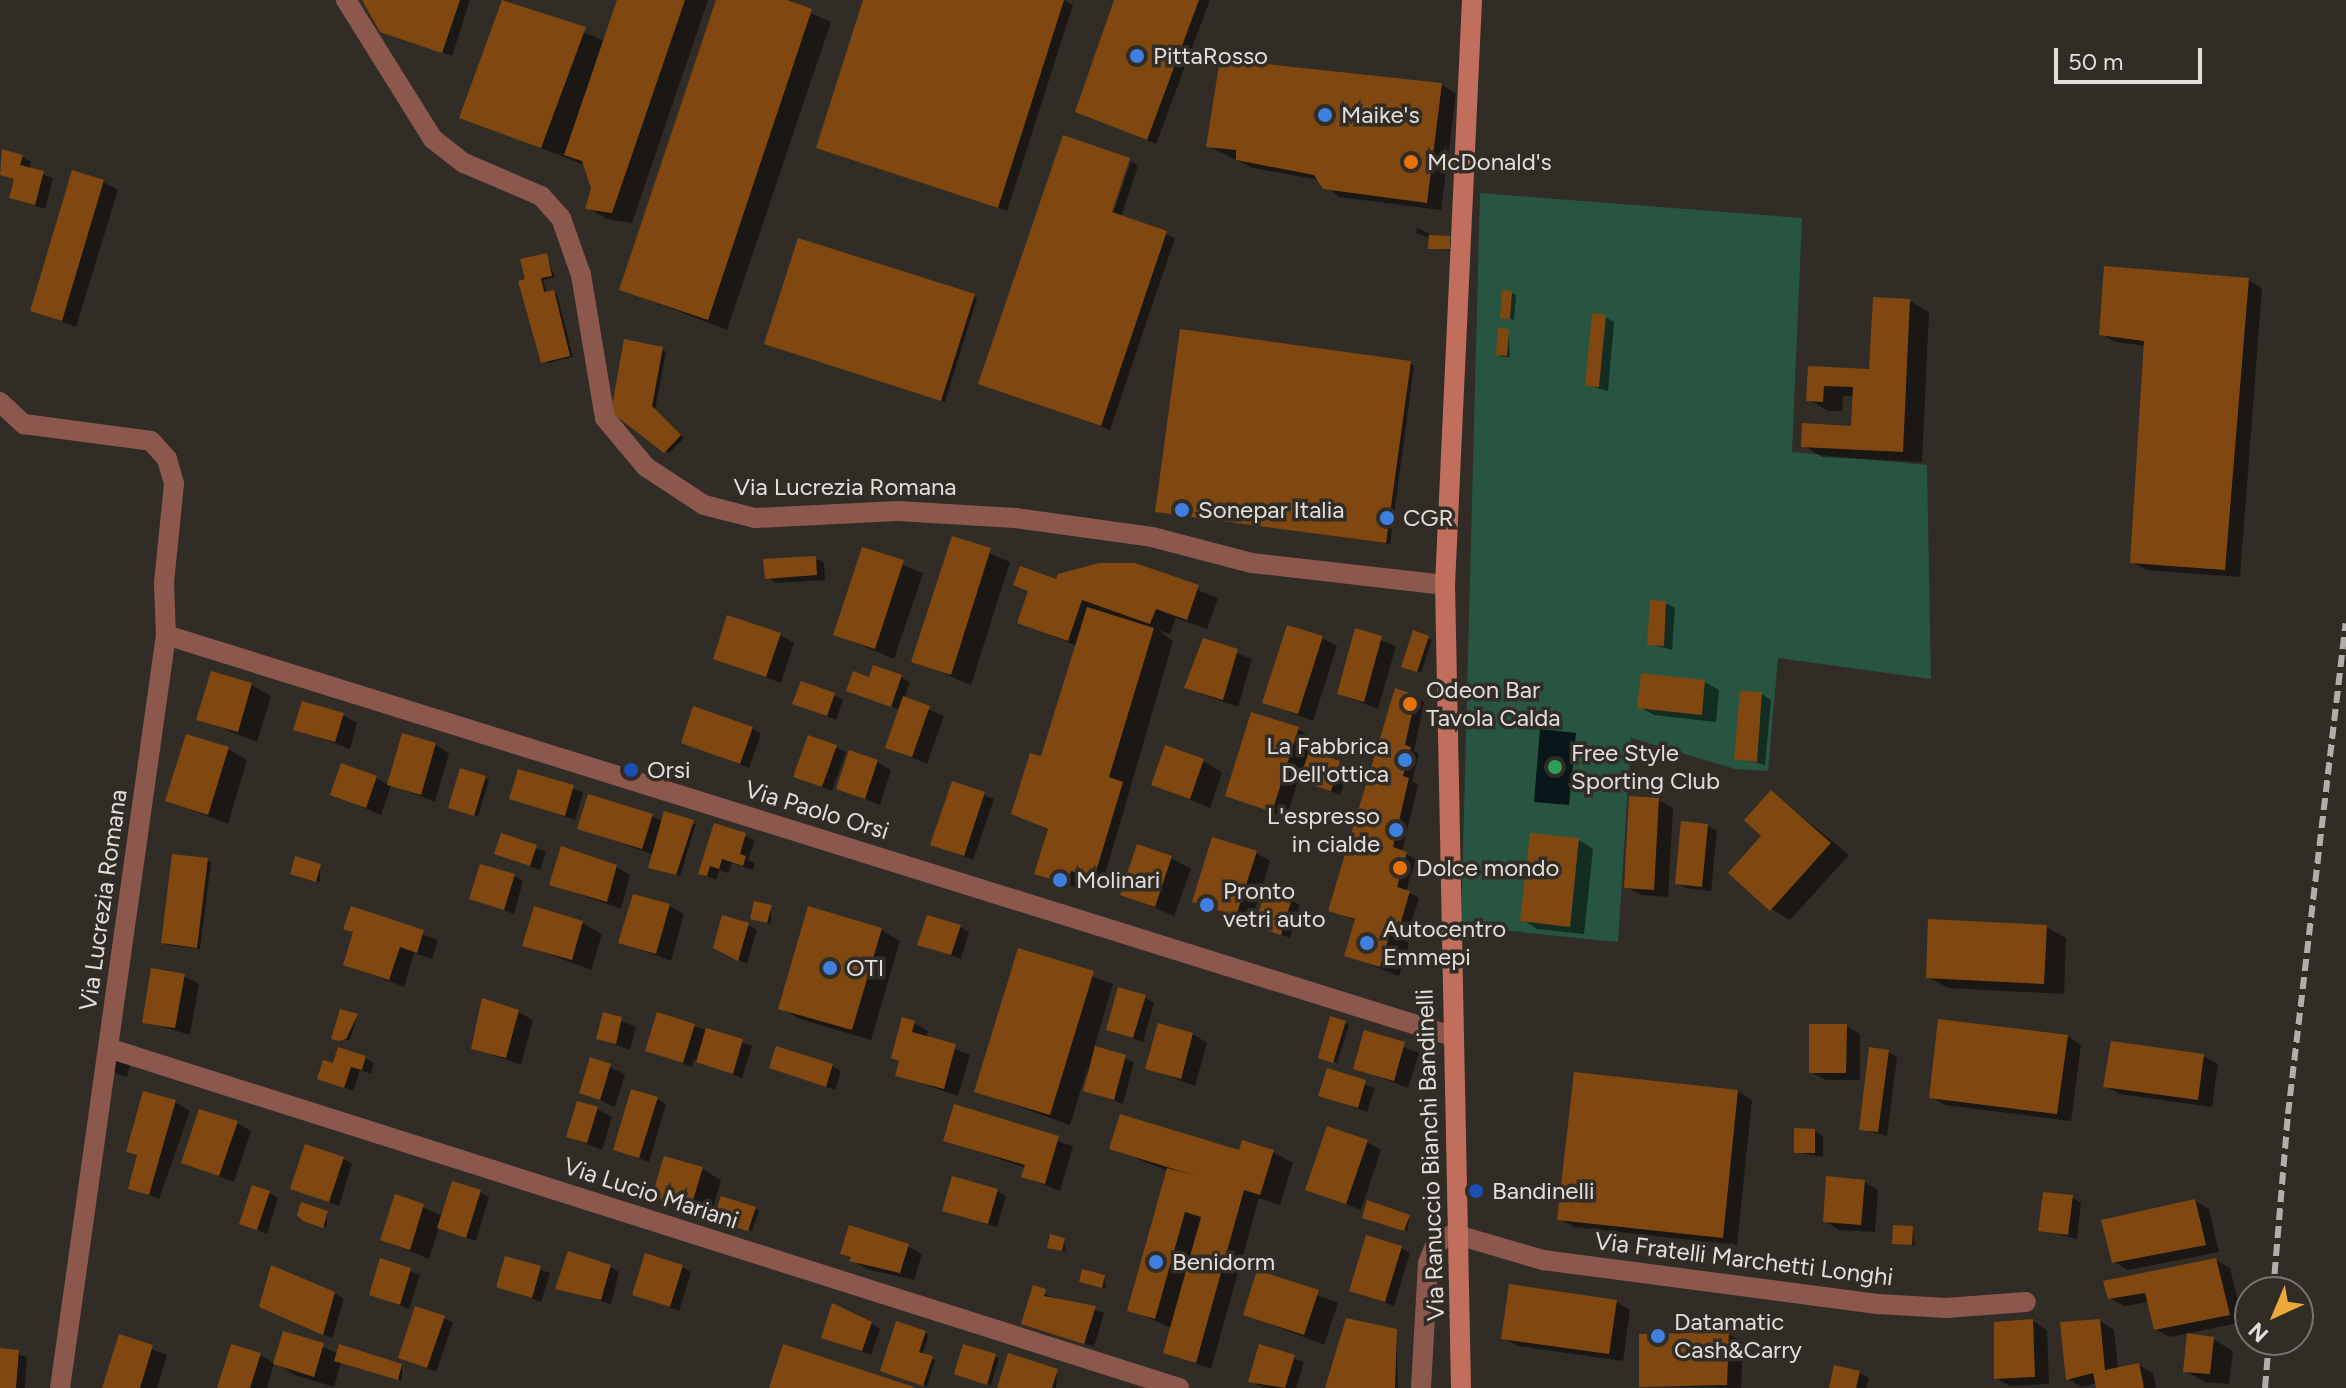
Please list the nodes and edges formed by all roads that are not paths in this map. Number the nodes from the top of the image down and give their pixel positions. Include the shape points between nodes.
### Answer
1 (346, 0) edge
2 (1472, 0) edge
3 (0, 402) edge
4 (1445, 585) junction
5 (166, 635) junction
6 (1452, 1036) junction
7 (108, 1048) junction
8 (1460, 1233) junction
9 (2026, 1302) dead end
10 (60, 1388) edge
11 (1179, 1388) edge
12 (1421, 1388) edge
13 (1461, 1388) edge

1 - 4 street, Via Lucrezia Romana via 433,139 464,163 541,196 561,218 581,275 605,418 646,467 704,505 755,518 898,511 1015,518 1152,537 1252,563
2 - 4 street, Via Ranuccio Bianchi Bandinelli
3 - 5 street, Via Lucrezia Romana via 24,424 136,437 157,445 173,478 163,595
4 - 6 street, Via Ranuccio Bianchi Bandinelli
5 - 6 street, Via Paolo Orsi
5 - 7 street, Via Lucrezia Romana
6 - 8 street, Via Ranuccio Bianchi Bandinelli
7 - 10 street, Via Lucrezia Romana
7 - 11 street, Via Lucio Mariani
8 - 9 street, Via Fratelli Marchetti Longhi via 1543,1260 1879,1304 1946,1308
8 - 12 street via 1442,1238 1430,1257
8 - 13 street, Via Ranuccio Bianchi Bandinelli

